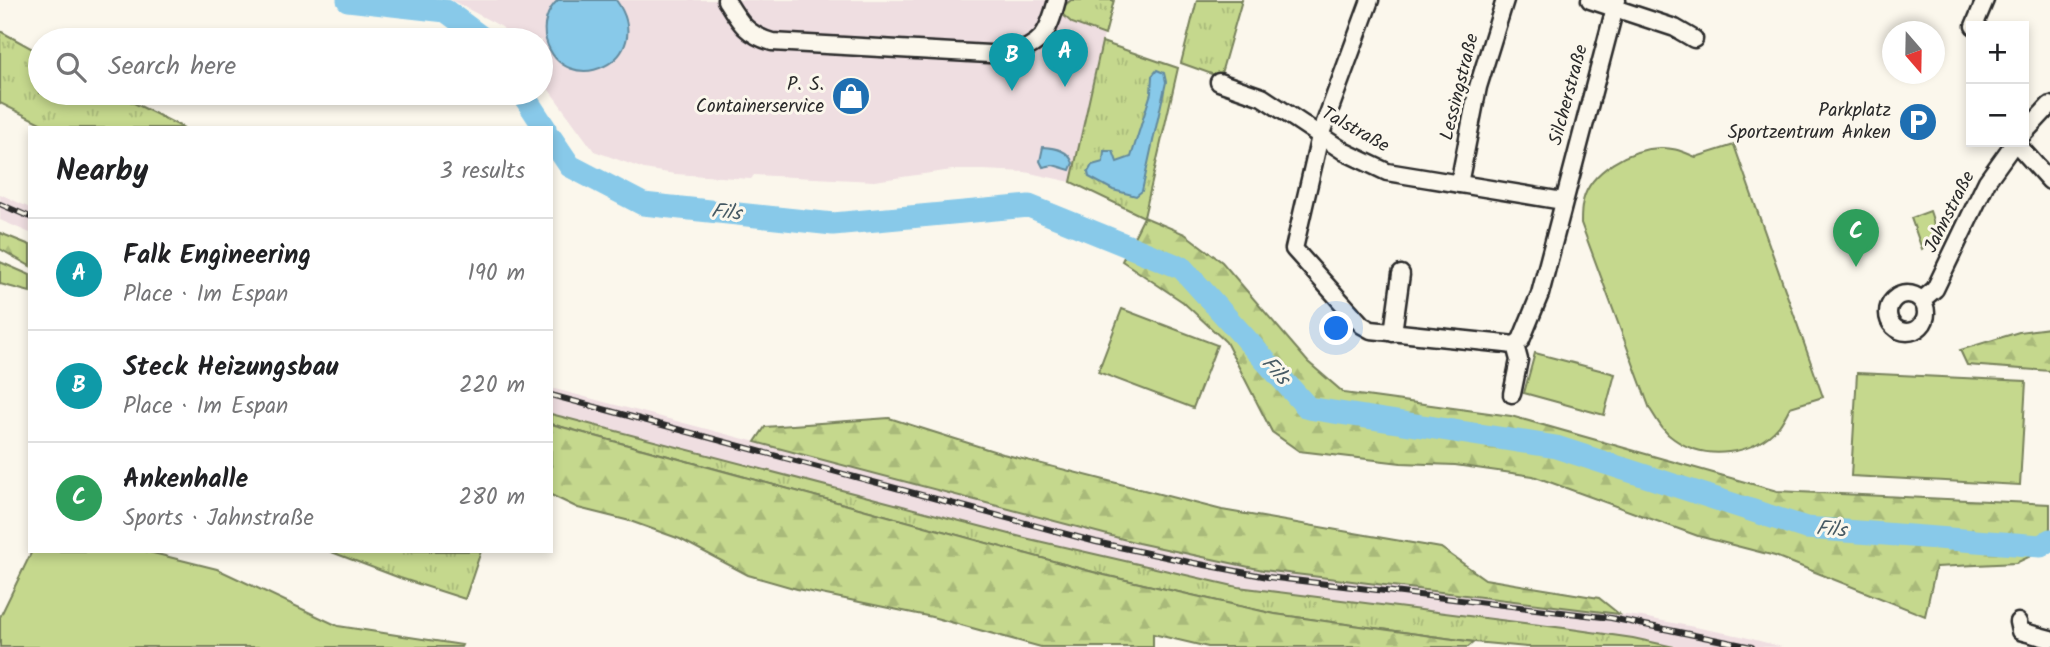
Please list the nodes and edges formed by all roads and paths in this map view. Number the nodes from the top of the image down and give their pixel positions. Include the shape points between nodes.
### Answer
1 (726, 0) edge
2 (1057, 0) edge
3 (1370, 0) edge
4 (1504, 0) edge
5 (1590, 0) edge
6 (1984, 0) edge
7 (1615, 4) edge
8 (1976, 21) edge
9 (1694, 39) dead end
10 (1219, 82) dead end
11 (2050, 105) edge
12 (2029, 127) edge
13 (1320, 136) junction
14 (2011, 147) edge
15 (2019, 147) edge
16 (2050, 181) edge
17 (1459, 184) junction
18 (1563, 201) junction
19 (1401, 274) dead end
20 (1922, 300) dead end
21 (1393, 333) junction
22 (1515, 345) junction
23 (1511, 394) dead end
24 (2018, 622) dead end
25 (2050, 639) edge

1 - 2 street via 754,36 772,41 1007,55 1038,43
3 - 13 street
4 - 17 street, Lessingstraße via 1478,88
5 - 7 street
6 - 8 street
7 - 9 street
7 - 18 street, Silcherstraße
10 - 13 street, Talstraße via 1262,97
11 - 12 street
13 - 17 street, Talstraße via 1387,172
13 - 21 street via 1294,249 1362,325
14 - 20 street, Jahnstraße via 1987,181 1935,289
15 - 16 street
17 - 18 street, Talstraße
18 - 22 street, Silcherstraße via 1540,294
19 - 21 street
21 - 22 street
22 - 23 street via 1519,360
24 - 25 street via 2020,631

